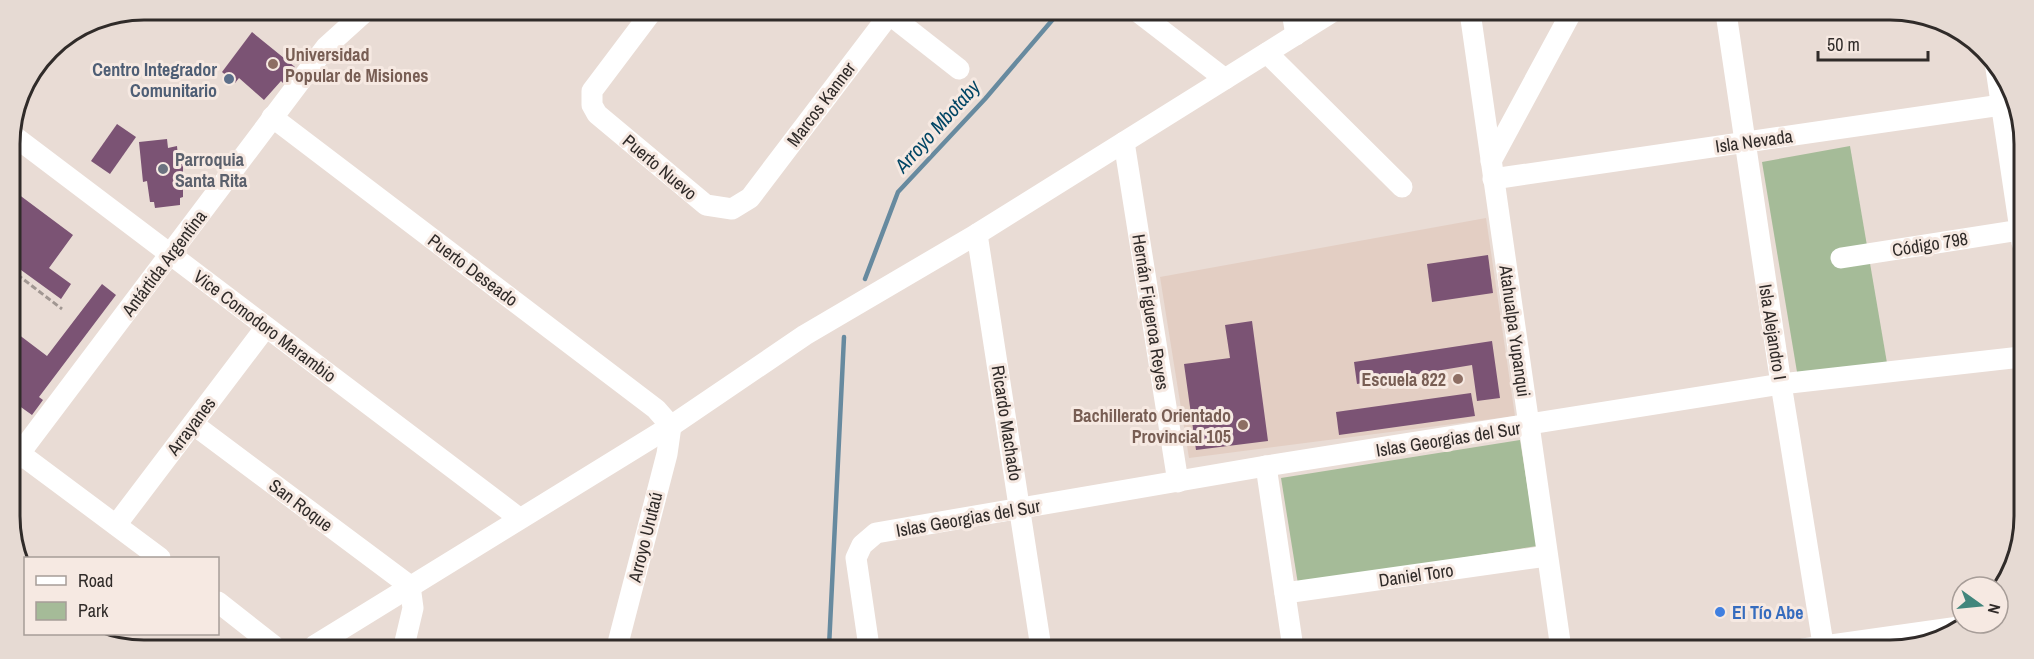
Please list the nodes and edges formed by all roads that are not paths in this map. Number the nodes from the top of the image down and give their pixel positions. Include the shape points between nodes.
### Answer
1 (357, 20) edge
2 (645, 20) edge
3 (883, 20) edge
4 (899, 20) edge
5 (1148, 20) edge
6 (1293, 20) edge
7 (1319, 20) edge
8 (1471, 20) edge
9 (1567, 20) edge
10 (1727, 20) edge
11 (1296, 35) junction
12 (1267, 53) junction
13 (959, 69) dead end
14 (1225, 79) junction
15 (2008, 104) edge
16 (272, 117) junction
17 (20, 142) edge
18 (1124, 142) junction
19 (1745, 142) junction
20 (2014, 165) edge
21 (1492, 170) junction
22 (1402, 187) dead end
23 (750, 198) joint
24 (977, 234) junction
25 (2014, 238) edge
26 (171, 255) junction
27 (1841, 258) dead end
28 (266, 327) junction
29 (2014, 358) edge
30 (1781, 384) junction
31 (193, 424) junction
32 (671, 426) junction
33 (1529, 426) junction
34 (20, 447) edge
35 (20, 459) edge
36 (1266, 466) junction
37 (1178, 482) junction
38 (1021, 508) junction
39 (519, 518) junction
40 (116, 525) junction
41 (1547, 556) junction
42 (159, 557) edge
43 (410, 586) junction
44 (1285, 594) junction
45 (219, 603) edge
46 (1936, 630) edge
47 (1040, 639) edge
48 (1292, 639) edge
49 (1560, 639) edge
50 (1823, 639) edge
51 (1882, 639) edge
52 (266, 640) edge
53 (324, 640) edge
54 (405, 640) edge
55 (619, 640) edge
56 (868, 640) edge

1 - 16 street, Antártida Argentina via 326,47
2 - 23 street, Puerto Nuevo via 592,91 597,114 706,205 732,209
3 - 23 street, Marcos Kanner
4 - 13 street
5 - 14 street
6 - 11 street
7 - 11 street
8 - 21 street, Atahualpa Yupanqui
9 - 21 street
10 - 19 street, Isla Alejandro I
11 - 12 street
12 - 14 street
12 - 22 street
14 - 18 street
15 - 19 street, Isla Nevada
15 - 20 street
16 - 26 street, Antártida Argentina
16 - 32 street, Puerto Deseado via 656,409
17 - 26 street, Vice Comodoro Marambio
18 - 24 street
18 - 37 street, Hernán Figueroa Reyes
19 - 21 street, Isla Nevada
19 - 30 street, Isla Alejandro I
21 - 33 street, Atahualpa Yupanqui
24 - 32 street via 805,335
24 - 38 street, Ricardo Machado
25 - 27 street, Código 798
26 - 28 street, Vice Comodoro Marambio
26 - 34 street, Antártida Argentina
28 - 31 street, Arrayanes
28 - 39 street, Vice Comodoro Marambio
29 - 30 street, Islas Georgias del Sur
30 - 33 street, Islas Georgias del Sur
30 - 50 street, Isla Alejandro I
31 - 40 street, Arrayanes
31 - 43 street, San Roque
32 - 39 street
32 - 55 street, Arroyo Urutaú
33 - 36 street, Islas Georgias del Sur
33 - 41 street, Atahualpa Yupanqui
35 - 40 street
36 - 37 street, Islas Georgias del Sur
36 - 44 street
37 - 38 street, Islas Georgias del Sur
38 - 47 street, Ricardo Machado
38 - 56 street, Islas Georgias del Sur via 876,533 861,545 856,558
39 - 43 street
40 - 42 street
41 - 44 street, Daniel Toro
41 - 49 street, Atahualpa Yupanqui
43 - 53 street
43 - 54 street via 412,608
44 - 48 street
45 - 52 street
46 - 51 street

